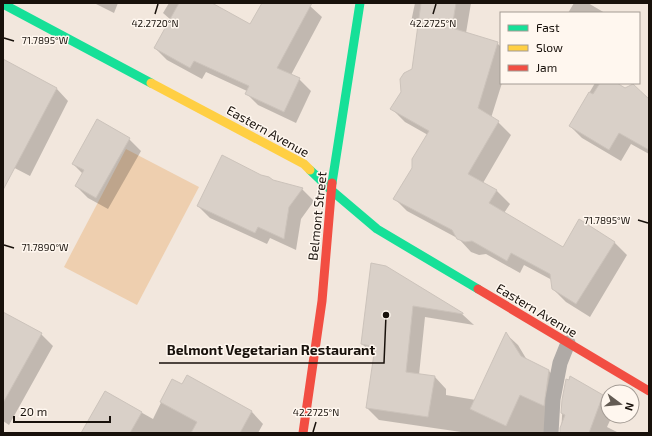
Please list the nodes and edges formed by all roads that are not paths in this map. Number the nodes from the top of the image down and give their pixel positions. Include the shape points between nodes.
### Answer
1 (360, 3) edge
2 (3, 4) edge
3 (331, 190) junction
4 (568, 343) junction
5 (649, 392) edge
6 (303, 433) edge
7 (551, 433) edge

1 - 3 main road, Belmont Street
2 - 3 main road, Eastern Avenue via 304,164
3 - 4 main road, Eastern Avenue via 377,229
3 - 6 main road, Belmont Street via 322,301
4 - 5 main road, Eastern Avenue
4 - 7 lane via 560,363 553,398

